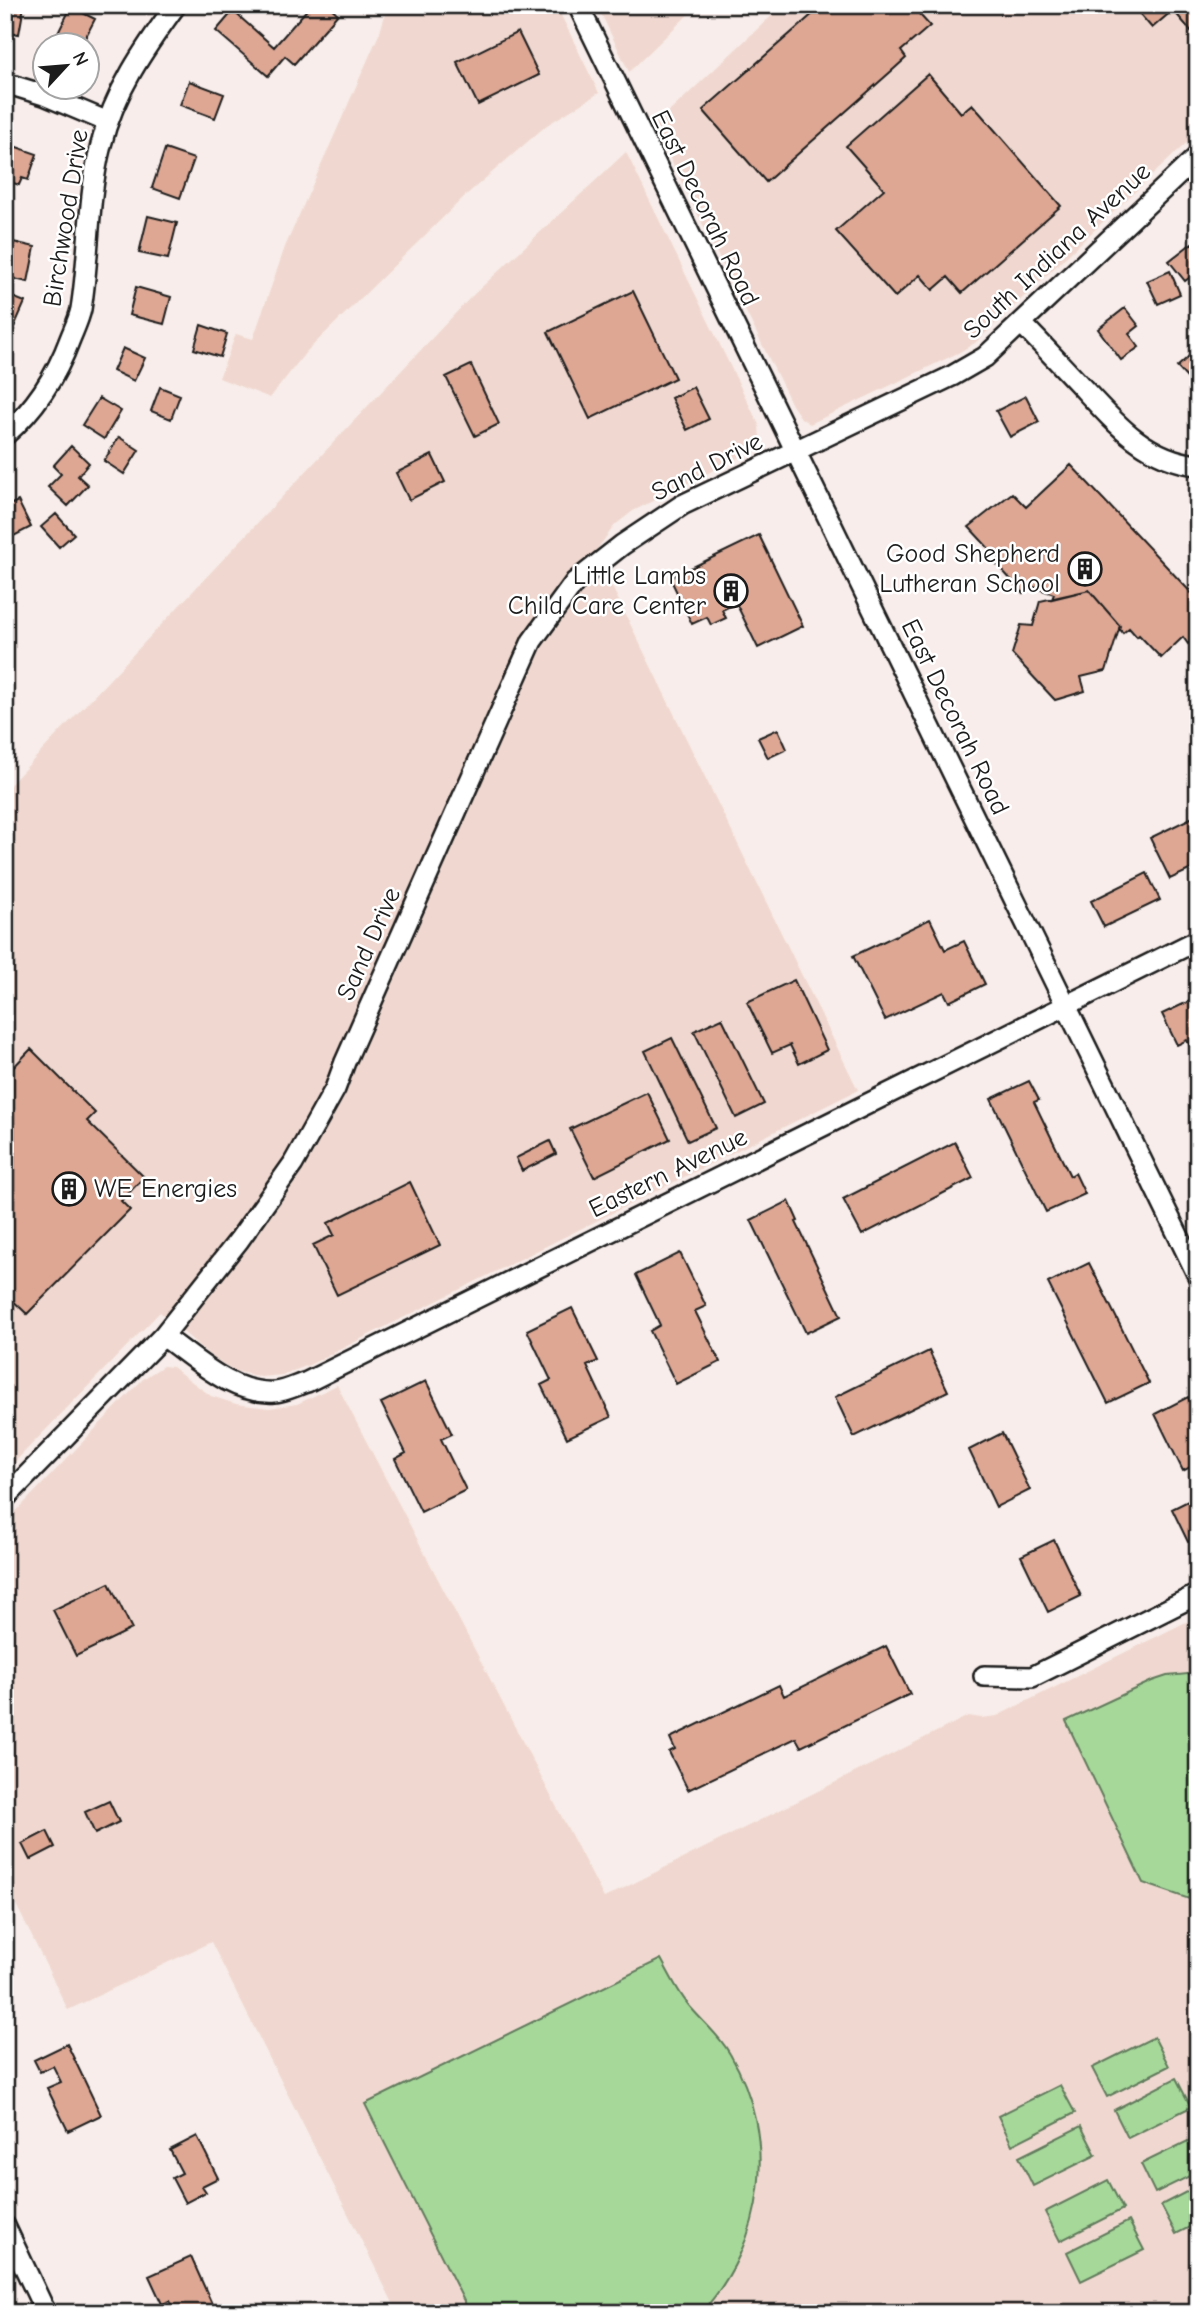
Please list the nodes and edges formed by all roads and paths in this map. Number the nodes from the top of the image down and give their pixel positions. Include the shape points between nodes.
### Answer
1 (176, 5) edge
2 (578, 5) edge
3 (5, 83) edge
4 (108, 122) junction
5 (1198, 156) edge
6 (1022, 324) junction
7 (5, 435) edge
8 (795, 451) junction
9 (1198, 464) edge
10 (1198, 940) edge
11 (1064, 1006) junction
12 (1198, 1276) edge
13 (163, 1336) junction
14 (5, 1498) edge
15 (1198, 1594) edge
16 (984, 1676) dead end
17 (5, 2226) edge
18 (46, 2313) edge

1 - 4 street, Birchwood Drive via 127,77
2 - 8 street, East Decorah Road
3 - 4 street
4 - 7 street, Birchwood Drive via 89,209 80,311 44,393
5 - 6 street, South Indiana Avenue
6 - 8 street, South Indiana Avenue via 985,356 952,376
6 - 9 street via 1137,442 1160,456
8 - 11 street, East Decorah Road
8 - 13 street, Sand Drive via 682,505 575,582 533,641 335,1089 293,1164
10 - 11 street, Eastern Avenue
11 - 12 street, East Decorah Road
11 - 13 street, Eastern Avenue via 307,1382 278,1392 255,1392 222,1378
13 - 14 street, Sand Drive
15 - 16 street via 1032,1677
17 - 18 street

